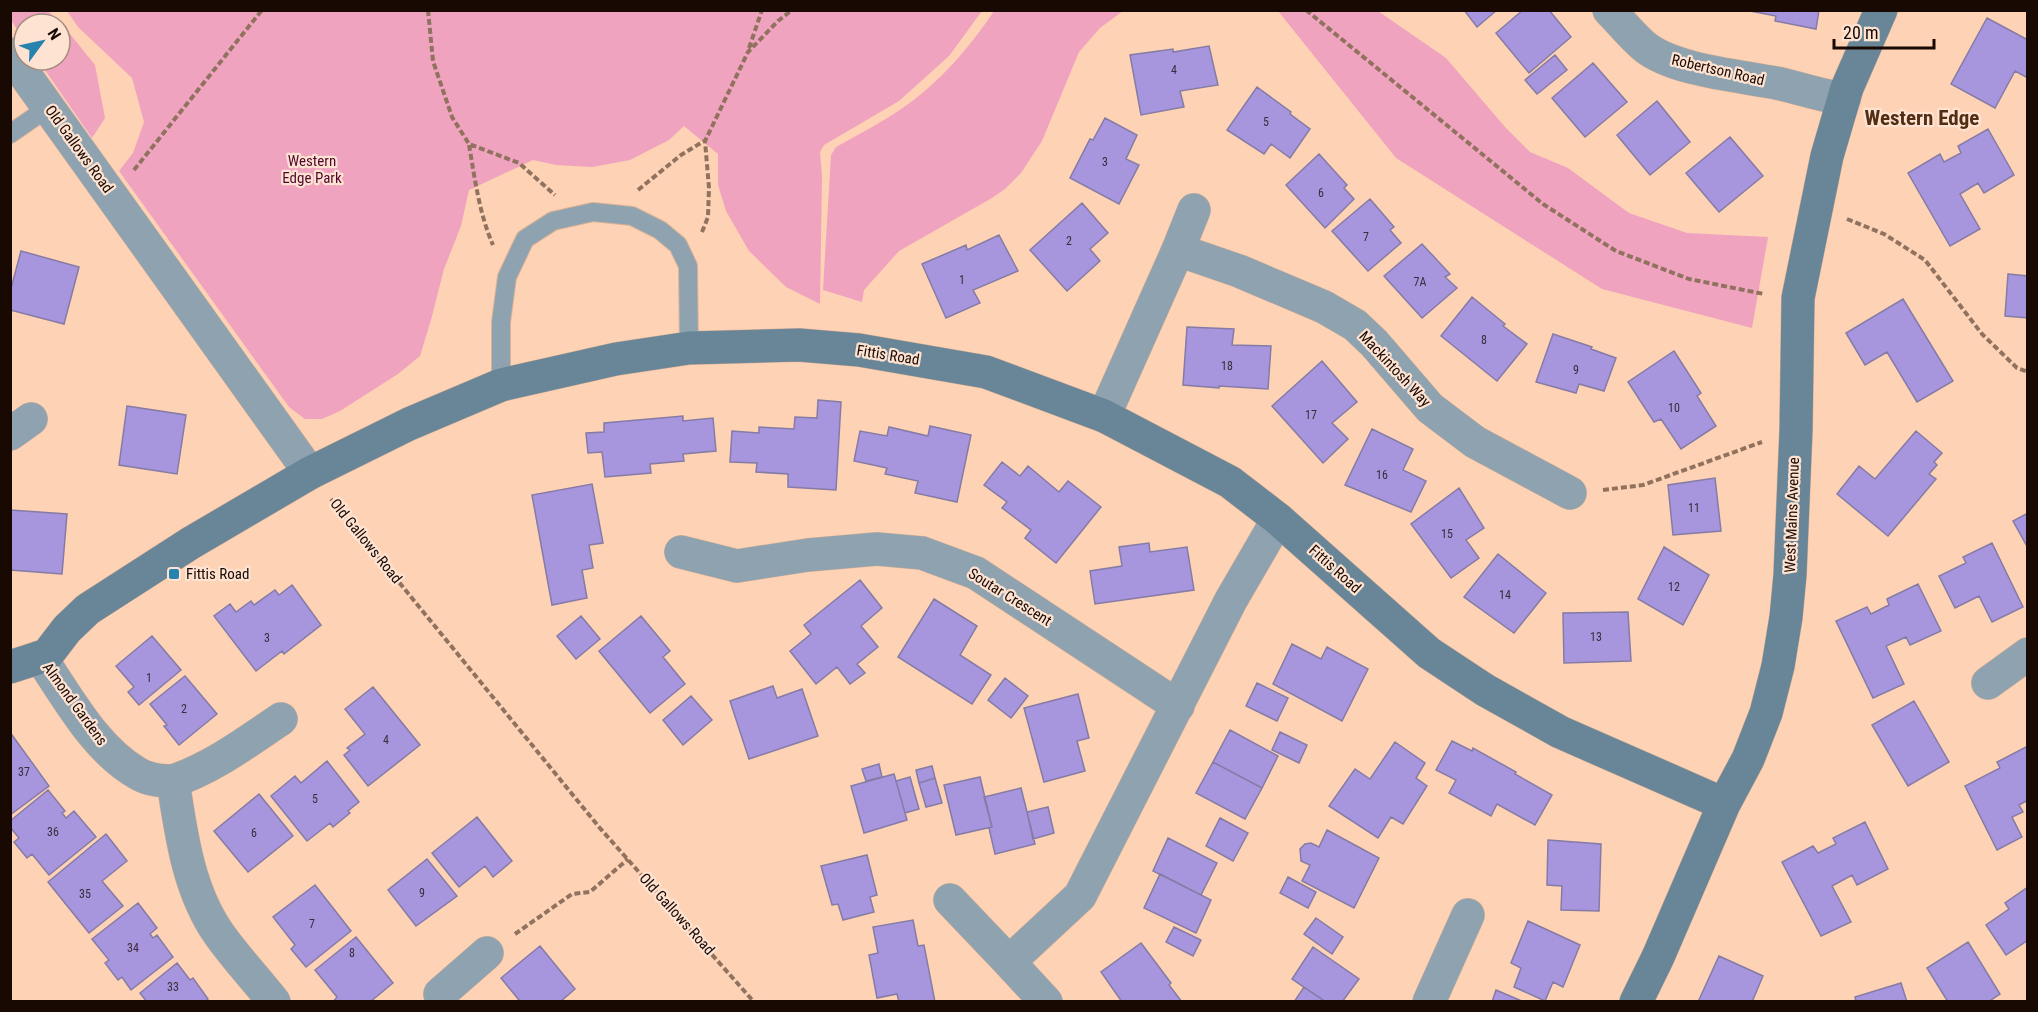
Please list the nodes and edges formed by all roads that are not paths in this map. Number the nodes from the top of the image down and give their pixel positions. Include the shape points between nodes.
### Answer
1 (1609, 10) edge
2 (1881, 10) edge
3 (10, 54) edge
4 (1844, 99) junction
5 (49, 107) junction
6 (10, 134) edge
7 (1194, 210) dead end
8 (1178, 250) junction
9 (689, 348) junction
10 (501, 385) junction
11 (1104, 416) junction
12 (310, 473) junction
13 (1570, 493) road end
14 (1278, 519) junction
15 (681, 552) dead end
16 (2028, 654) edge
17 (25, 662) edge
18 (1988, 682) dead end
19 (1178, 706) junction
20 (281, 719) dead end
21 (173, 781) junction
22 (1724, 804) junction
23 (950, 900) dead end
24 (1468, 915) dead end
25 (487, 953) road end
26 (1009, 962) junction
27 (439, 999) edge
28 (274, 1002) edge
29 (1046, 1002) edge
30 (1429, 1002) edge
31 (1636, 1002) edge

1 - 4 street, Robertson Road via 1645,47 1664,58
2 - 4 street, West Mains Avenue
3 - 5 street, Old Gallows Road
4 - 22 street, West Mains Avenue via 1827,156 1798,298 1790,575 1778,666 1766,713
5 - 6 lane
5 - 12 street, Old Gallows Road
7 - 8 street
8 - 11 street
8 - 13 street, Mackintosh Way via 1324,307 1354,325 1430,408 1475,442
9 - 10 street, Fittis Road via 616,359
9 - 10 lane via 688,266 678,245 660,230 632,216 593,212 553,221 525,239 507,277 501,322
9 - 11 street, Fittis Road via 799,345 859,350 986,372
10 - 12 street, Fittis Road via 409,424
11 - 14 street, Fittis Road via 1230,483
12 - 17 street, Fittis Road via 88,609 67,628 47,655
14 - 19 street via 1231,600
14 - 22 street, Fittis Road via 1429,652 1485,690 1560,732
15 - 19 street, Soutar Crescent via 737,566 877,549 922,553 976,573
16 - 18 street
17 - 21 street, Almond Gardens via 110,753 138,774
19 - 26 street via 1080,896
20 - 21 street via 222,758
21 - 28 street via 186,860 205,908 219,934
22 - 31 street, West Mains Avenue
23 - 26 street
24 - 30 street
25 - 27 street
26 - 29 street

